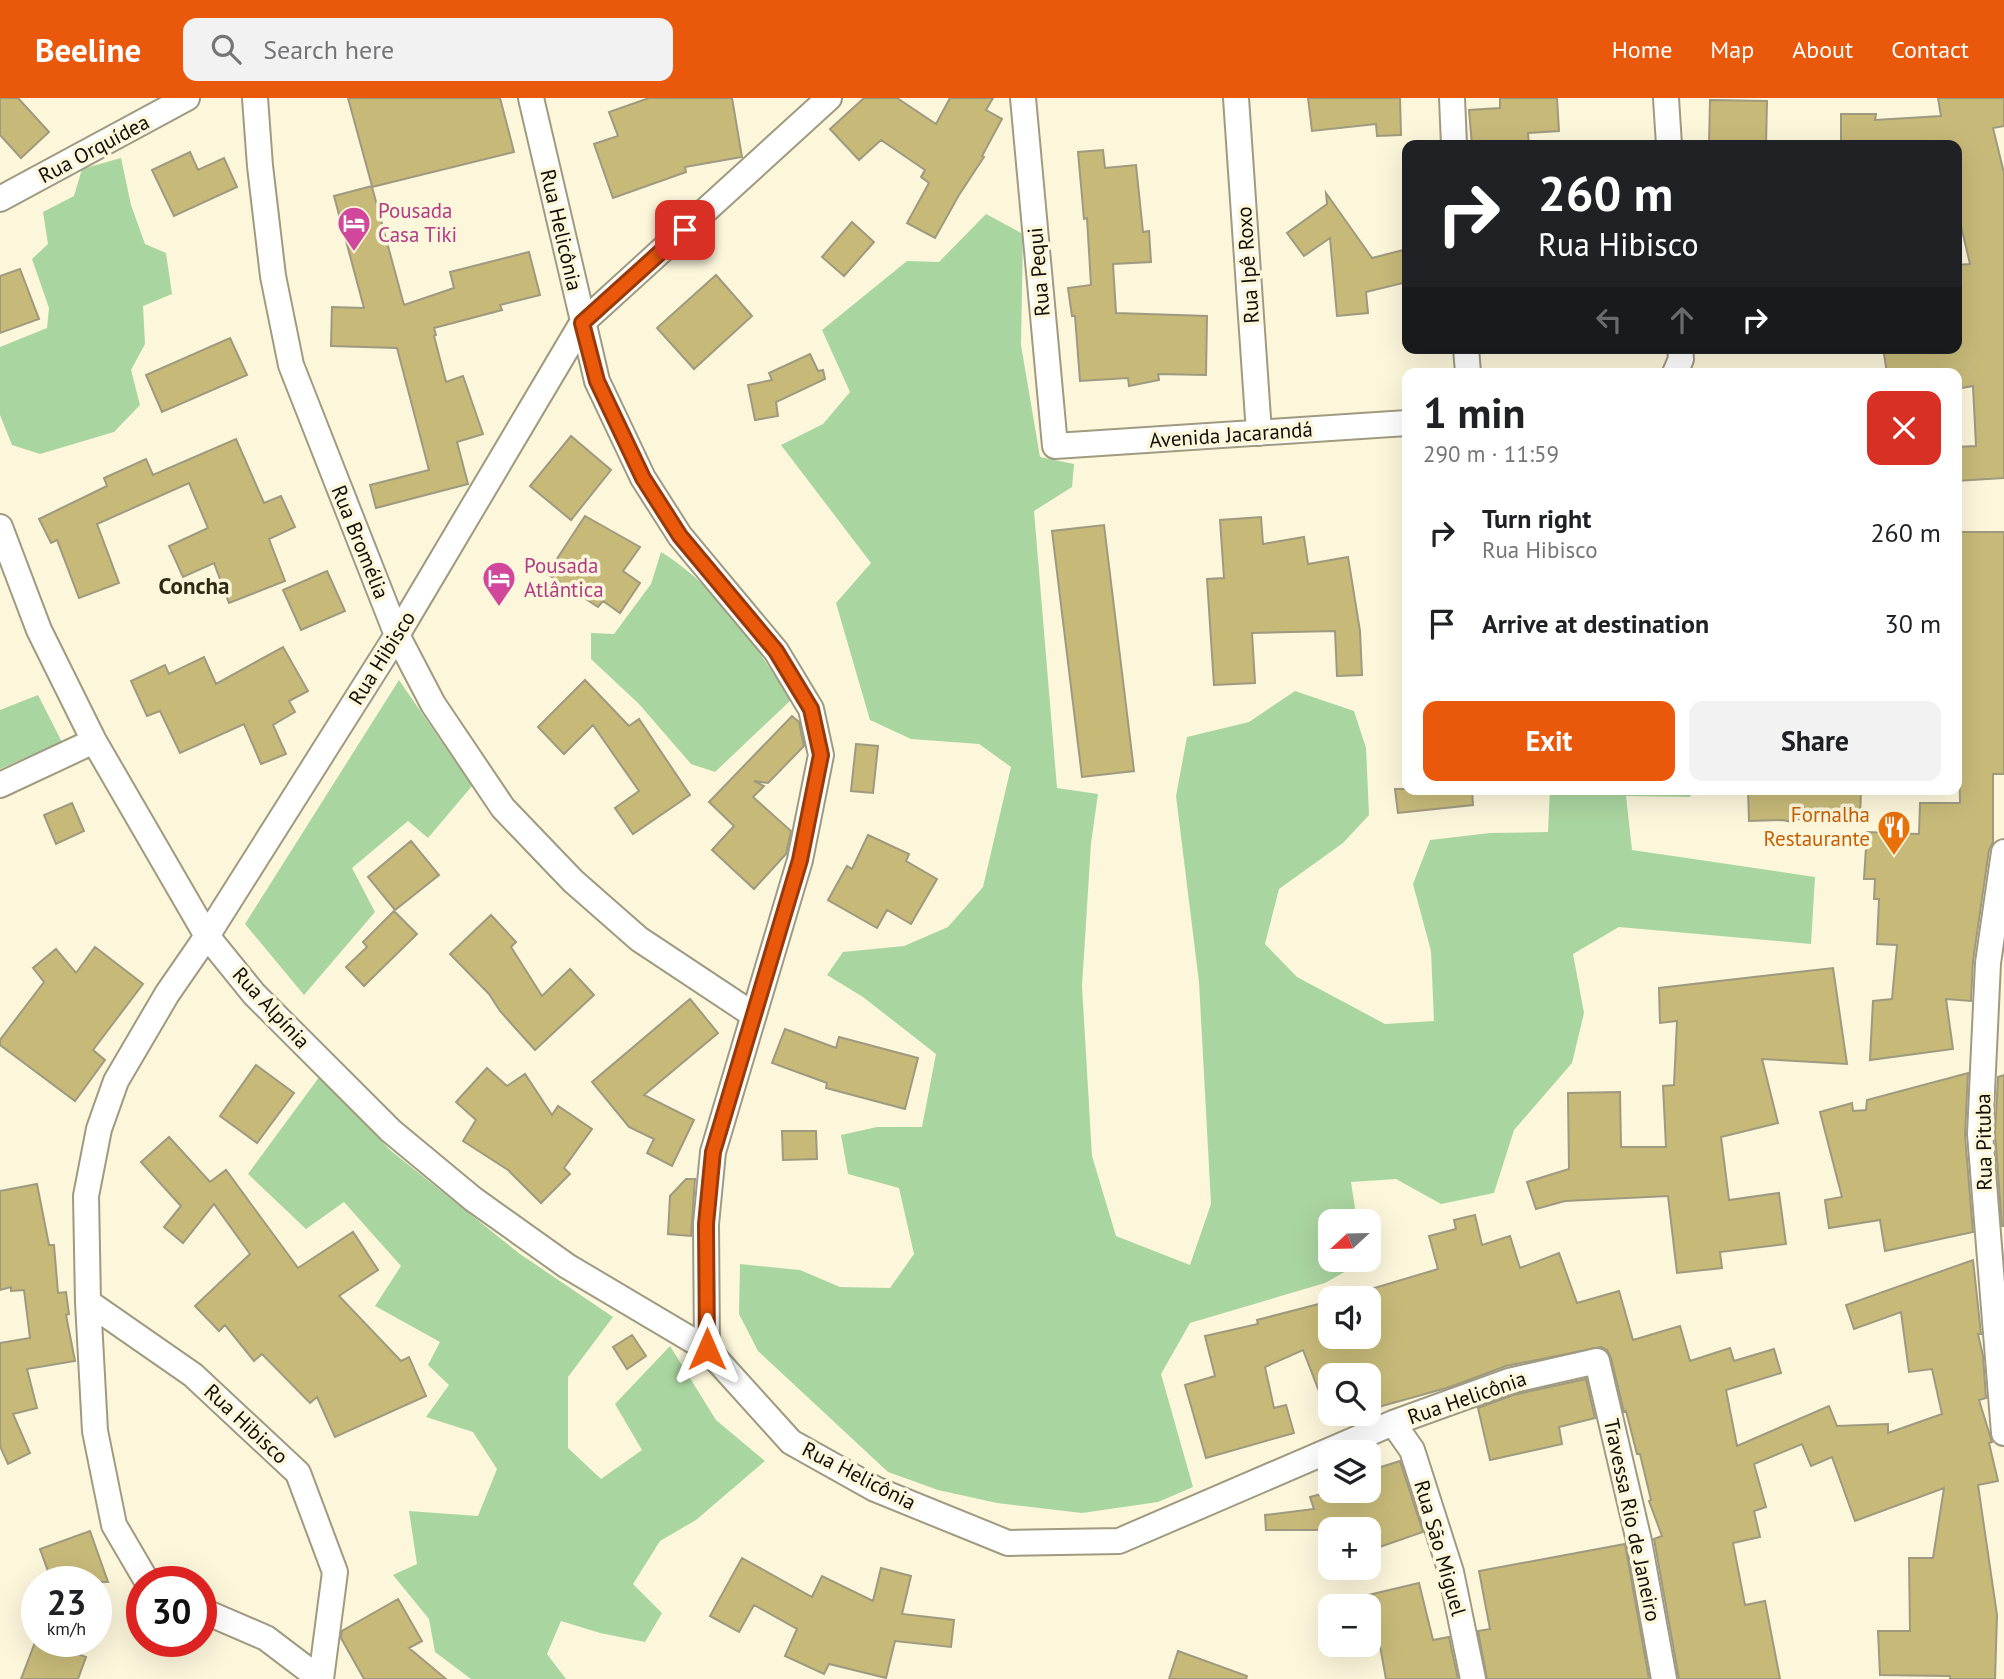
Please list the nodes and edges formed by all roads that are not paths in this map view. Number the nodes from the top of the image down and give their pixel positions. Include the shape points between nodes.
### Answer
1 (187, 98) edge
2 (254, 98) edge
3 (531, 98) edge
4 (829, 98) edge
5 (1023, 98) edge
6 (1236, 98) edge
7 (1452, 98) edge
8 (1666, 98) edge
9 (1454, 140) edge
10 (1669, 140) edge
11 (0, 199) edge
12 (582, 323) junction
13 (1402, 423) edge
14 (1259, 433) junction
15 (1055, 446) joint
16 (0, 527) edge
17 (397, 635) junction
18 (93, 741) junction
19 (0, 785) edge
20 (2004, 852) edge
21 (207, 936) junction
22 (752, 1014) junction
23 (88, 1302) junction
24 (707, 1349) junction
25 (1597, 1361) joint
26 (1393, 1423) junction
27 (2004, 1433) edge
28 (138, 1566) edge
29 (217, 1617) edge
30 (320, 1679) edge
31 (1473, 1679) edge
32 (1664, 1679) edge

1 - 11 street, Rua Orquídea
2 - 17 street, Rua Bromélia via 273,276 291,365
3 - 12 street, Rua Helicônia
4 - 12 street, Rua Hibisco
5 - 15 street, Rua Pequi
6 - 14 street, Rua Ipê Roxo
7 - 9 street
8 - 10 street
12 - 17 street, Rua Hibisco
12 - 22 street, Rua Helicônia via 597,381 643,478 680,536 776,651 811,709 821,755 800,860
13 - 14 street, Avenida Jacarandá
14 - 15 street, Avenida Jacarandá
16 - 18 street, Rua Alpínia via 39,630
17 - 21 street, Rua Hibisco
17 - 22 street, Rua Bromélia via 433,704 503,808 573,881 639,939
18 - 19 street
18 - 21 street, Rua Alpínia
20 - 27 street, Rua Pituba via 1988,963 1980,1134
21 - 23 street, Rua Hibisco via 116,1082 99,1129 86,1196
21 - 24 street, Rua Alpínia via 254,993 391,1131 567,1266
22 - 24 street, Rua Helicônia via 713,1152 706,1224
23 - 28 street, Rua Hibisco via 95,1431 114,1525
23 - 30 street, Rua Hibisco via 193,1375 298,1473 335,1572
24 - 26 street, Rua Helicônia via 790,1442 876,1489 1008,1543 1119,1541
25 - 26 street, Rua Helicônia via 1509,1381
25 - 32 street, Travessa Rio de Janeiro via 1639,1541
26 - 31 street, Rua São Miguel via 1412,1450 1451,1572
29 - 30 street, Rua Hibisco via 267,1638

